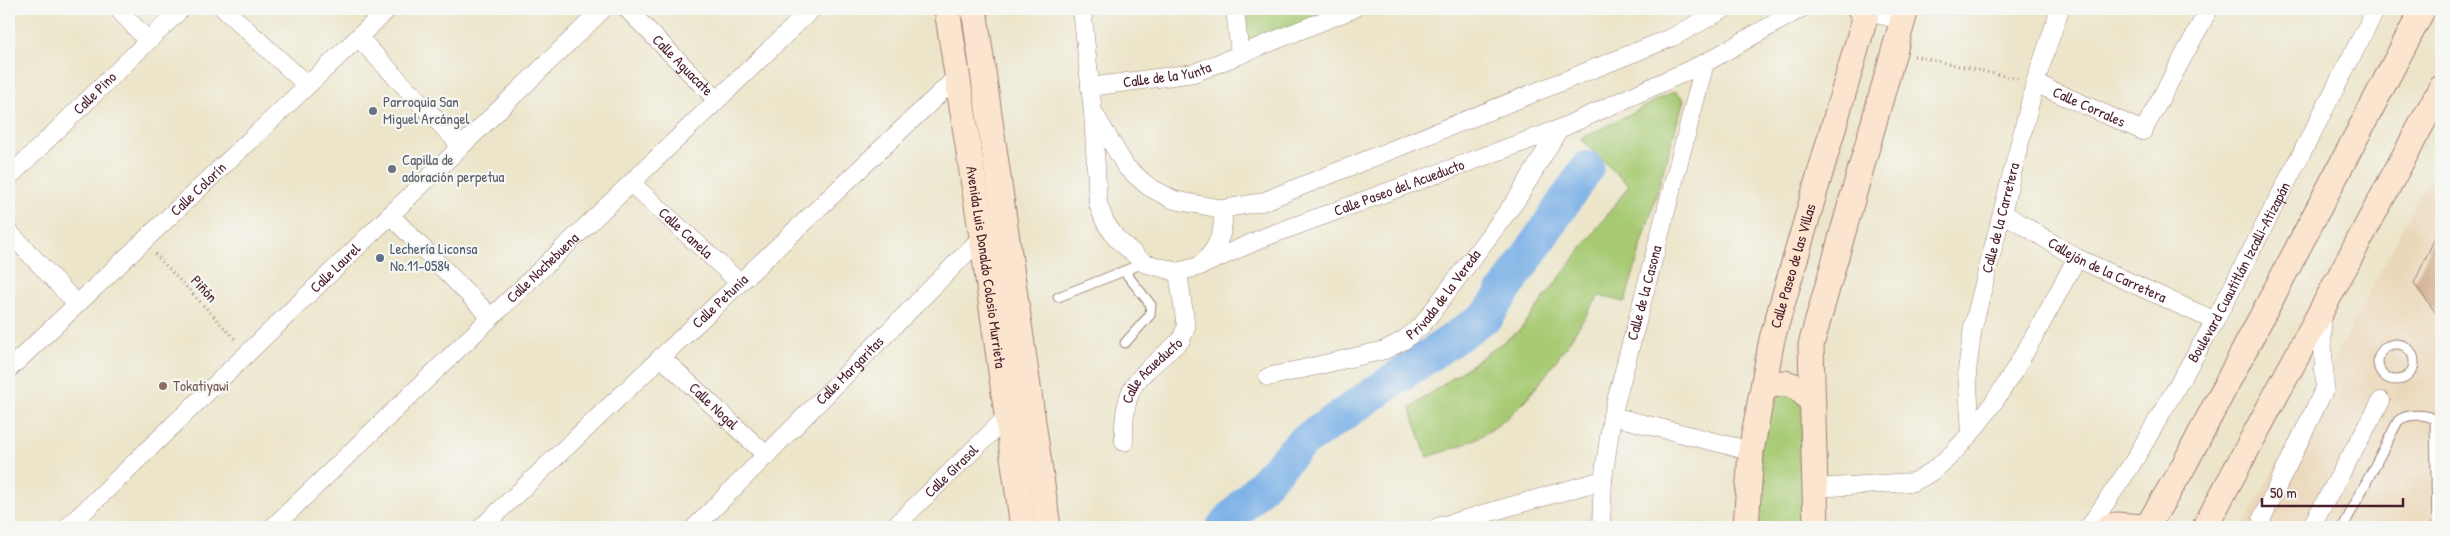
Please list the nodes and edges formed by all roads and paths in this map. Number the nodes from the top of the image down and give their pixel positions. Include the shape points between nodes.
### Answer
1 (118, 9) edge
2 (181, 9) edge
3 (224, 9) edge
4 (388, 9) edge
5 (604, 9) edge
6 (627, 9) edge
7 (812, 9) edge
8 (947, 9) edge
9 (974, 9) edge
10 (1082, 9) edge
11 (1235, 9) edge
12 (1353, 9) edge
13 (1724, 9) edge
14 (1800, 9) edge
15 (2060, 9) edge
16 (2209, 9) edge
17 (2376, 9) edge
18 (2423, 9) edge
19 (1863, 10) edge
20 (1905, 15) edge
21 (358, 37) junction
22 (148, 41) junction
23 (1894, 51) junction
24 (1240, 55) junction
25 (1705, 63) junction
26 (958, 76) junction
27 (2008, 77) dead end
28 (2035, 83) junction
29 (307, 85) junction
30 (1090, 87) junction
31 (2441, 88) edge
32 (717, 100) junction
33 (1093, 113) junction
34 (1559, 129) junction
35 (461, 146) junction
36 (9, 177) edge
37 (631, 183) junction
38 (1222, 209) junction
39 (2003, 213) junction
40 (390, 215) junction
41 (1005, 215) junction
42 (9, 232) edge
43 (982, 237) junction
44 (143, 240) junction
45 (2077, 258) junction
46 (1144, 264) junction
47 (1200, 266) junction
48 (1124, 271) junction
49 (1178, 272) junction
50 (739, 282) junction
51 (1058, 297) dead end
52 (76, 303) junction
53 (2321, 314) junction
54 (491, 317) junction
55 (2215, 321) junction
56 (1125, 343) dead end
57 (248, 353) junction
58 (660, 357) junction
59 (9, 369) edge
60 (1268, 377) dead end
61 (2392, 380) joint
62 (1763, 390) junction
63 (2380, 401) dead end
64 (1813, 404) junction
65 (1008, 416) junction
66 (1612, 416) junction
67 (1971, 433) junction
68 (1124, 442) dead end
69 (1751, 451) junction
70 (767, 456) junction
71 (1603, 480) junction
72 (1815, 488) junction
73 (2262, 518) dead end
74 (2148, 523) edge
75 (68, 527) edge
76 (273, 527) edge
77 (482, 527) edge
78 (694, 527) edge
79 (894, 527) edge
80 (1022, 527) edge
81 (1048, 527) edge
82 (1438, 527) edge
83 (1601, 527) edge
84 (1746, 527) edge
85 (1816, 527) edge
86 (2089, 527) edge
87 (2108, 527) edge
88 (2205, 527) edge
89 (2311, 527) edge
90 (2343, 527) edge
91 (2436, 527) edge

1 - 22 street
2 - 22 street, Calle Pino
3 - 29 street
4 - 21 street, Calle Colorín
5 - 35 street, Calle Laurel
6 - 32 street, Calle Aguacate
7 - 32 street, Calle Nochebuena
8 - 26 street, Avenida Luis Donaldo Colosio Murrieta
9 - 41 street, Avenida Luis Donaldo Colosio Murrieta
10 - 30 street, Calle Paseo del Acueducto
11 - 24 street
12 - 24 street, Calle de la Yunta
13 - 38 street, Calle Paseo del Acueducto via 1673,37 1271,198
14 - 25 street, Calle Paseo del Acueducto
15 - 28 street, Calle de la Carretera
16 - 28 street, Calle Corrales via 2143,131
17 - 55 street, Boulevard Cuautitlán Izcalli-Atizapán
18 - 74 street via 2183,467
19 - 20 street, Calle Paseo de las Villas
19 - 62 street, Calle Paseo de las Villas via 1772,339
20 - 23 street, Calle Paseo de las Villas
21 - 29 street, Calle Colorín
21 - 35 street
22 - 36 street, Calle Pino
23 - 27 path
23 - 64 street, Calle Paseo de las Villas via 1811,345
24 - 30 street, Calle de la Yunta via 1194,73
25 - 34 street, Calle Paseo del Acueducto
25 - 66 street, Calle de la Casona
26 - 43 street, Avenida Luis Donaldo Colosio Murrieta
26 - 50 street, Calle Petunia
28 - 39 street, Calle de la Carretera
29 - 44 street, Calle Colorín
30 - 33 street, Calle Paseo del Acueducto
31 - 53 street
32 - 37 street, Calle Nochebuena
33 - 38 street, Calle Paseo del Acueducto via 1126,167 1149,187 1174,200
33 - 46 street, Calle Paseo del Acueducto via 1098,204 1116,238
34 - 47 street, Calle Paseo del Acueducto via 1265,237
34 - 60 street, Privada de la Vereda via 1517,199 1422,325 1385,350
35 - 40 street, Calle Laurel
37 - 50 street, Calle Canela
37 - 54 street, Calle Nochebuena
38 - 47 street via 1224,220 1220,238 1213,253
39 - 45 street, Callejón de la Carretera
39 - 67 street, Calle de la Carretera via 1974,327 1967,371
40 - 54 street
40 - 57 street, Calle Laurel
41 - 43 street, Calle Margaritas
41 - 81 street, Avenida Luis Donaldo Colosio Murrieta
42 - 52 street
43 - 65 street, Avenida Luis Donaldo Colosio Murrieta
43 - 70 street, Calle Margaritas
44 - 52 street, Calle Colorín
44 - 57 path, Piñón
45 - 55 street, Callejón de la Carretera
45 - 67 street via 2006,383
46 - 48 lane
46 - 49 street, Calle Paseo del Acueducto
47 - 49 street, Calle Paseo del Acueducto
48 - 51 lane
48 - 56 lane via 1152,310
49 - 68 street, Calle Acueducto via 1186,327 1184,334 1135,382 1124,415
50 - 58 street, Calle Petunia
52 - 59 street, Calle Colorín
53 - 73 street via 2325,388
53 - 88 street
54 - 76 street, Calle Nochebuena
55 - 86 street, Boulevard Cuautitlán Izcalli-Atizapán via 2132,464
57 - 75 street, Calle Laurel
58 - 70 street, Calle Nogal
58 - 77 street, Calle Petunia
61 - 61 lane via 2408,376 2413,369 2412,352 2397,343 2386,346 2377,360 2384,376
62 - 64 street via 1785,382 1801,389
62 - 69 street, Calle Paseo de las Villas
63 - 89 street
64 - 72 street, Calle Paseo de las Villas
65 - 79 street, Calle Girasol
65 - 80 street, Avenida Luis Donaldo Colosio Murrieta
66 - 69 street
66 - 71 street, Calle de la Casona
67 - 72 street via 1928,476 1913,482
69 - 84 street, Calle Paseo de las Villas
70 - 78 street, Calle Margaritas
71 - 82 street
71 - 83 street, Calle de la Casona
72 - 85 street, Calle Paseo de las Villas
74 - 87 street
90 - 91 lane via 2404,416 2433,417 2435,420

